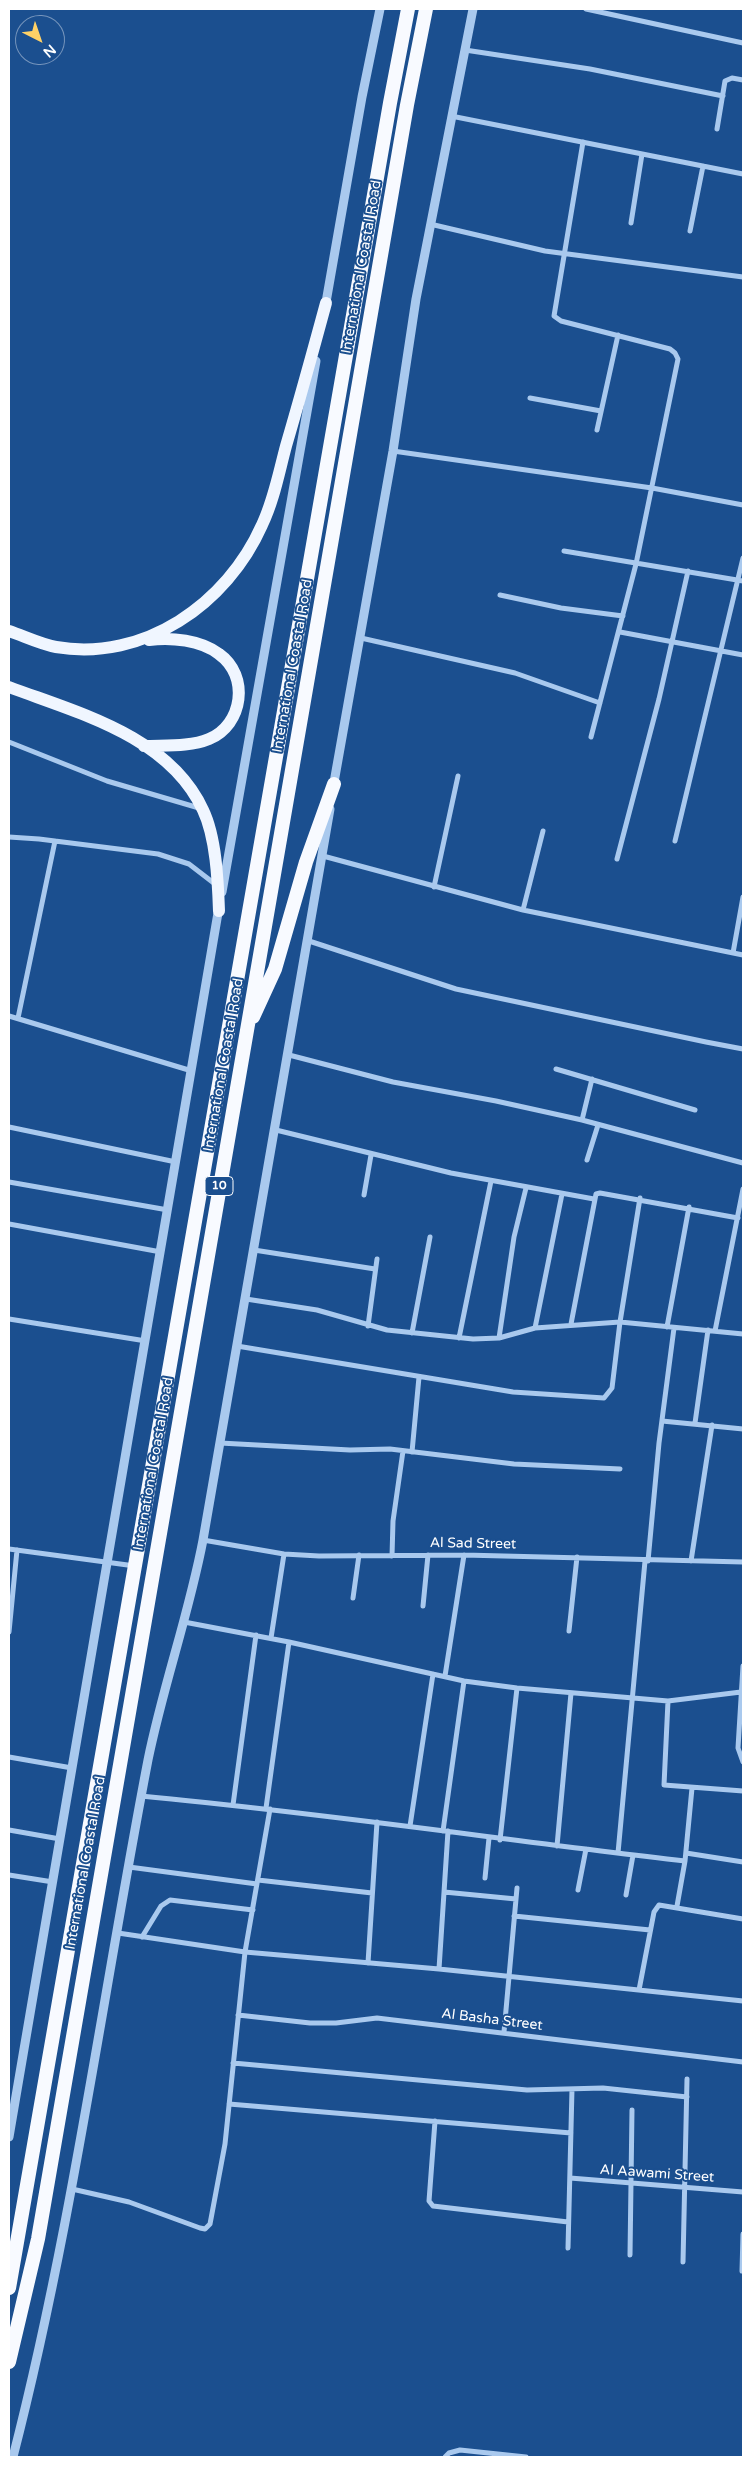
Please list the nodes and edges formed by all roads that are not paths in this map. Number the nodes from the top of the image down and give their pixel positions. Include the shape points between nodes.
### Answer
1 (380, 9) edge
2 (408, 9) edge
3 (426, 9) edge
4 (473, 9) edge
5 (586, 9) edge
6 (743, 43) edge
7 (465, 50) junction
8 (743, 80) edge
9 (722, 96) junction
10 (451, 116) junction
11 (717, 128) dead end
12 (583, 142) junction
13 (642, 154) junction
14 (703, 166) junction
15 (743, 174) edge
16 (631, 223) dead end
17 (430, 224) junction
18 (690, 231) dead end
19 (563, 254) junction
20 (743, 277) edge
21 (326, 303) junction
22 (618, 335) junction
23 (530, 398) dead end
24 (601, 411) junction
25 (597, 430) dead end
26 (393, 451) junction
27 (652, 488) junction
28 (743, 505) edge
29 (564, 551) dead end
30 (743, 558) edge
31 (636, 564) junction
32 (688, 571) junction
33 (741, 581) edge
34 (500, 594) dead end
35 (623, 616) junction
36 (9, 631) edge
37 (620, 632) junction
38 (361, 638) junction
39 (134, 641) junction
40 (671, 642) junction
41 (721, 651) junction
42 (743, 655) edge
43 (9, 687) edge
44 (600, 703) junction
45 (591, 737) dead end
46 (9, 743) edge
47 (144, 746) junction
48 (458, 776) dead end
49 (334, 784) junction
50 (203, 809) junction
51 (543, 831) dead end
52 (9, 837) edge
53 (55, 841) junction
54 (675, 841) dead end
55 (323, 856) junction
56 (617, 859) dead end
57 (218, 886) junction
58 (434, 887) junction
59 (743, 897) edge
60 (523, 910) junction
61 (219, 911) junction
62 (309, 941) junction
63 (733, 953) junction
64 (743, 954) edge
65 (9, 1016) edge
66 (18, 1018) junction
67 (246, 1029) junction
68 (743, 1048) edge
69 (289, 1055) junction
70 (556, 1069) dead end
71 (193, 1071) junction
72 (592, 1079) junction
73 (695, 1110) dead end
74 (582, 1120) junction
75 (598, 1125) junction
76 (9, 1127) edge
77 (276, 1130) junction
78 (371, 1155) junction
79 (587, 1160) dead end
80 (177, 1162) junction
81 (743, 1163) edge
82 (491, 1181) junction
83 (9, 1182) edge
84 (526, 1188) junction
85 (743, 1189) edge
86 (562, 1194) junction
87 (364, 1195) dead end
88 (640, 1198) junction
89 (594, 1199) junction
90 (689, 1208) junction
91 (168, 1210) junction
92 (738, 1218) junction
93 (9, 1224) edge
94 (430, 1237) dead end
95 (254, 1250) junction
96 (161, 1252) junction
97 (377, 1259) dead end
98 (375, 1269) junction
99 (246, 1299) junction
100 (9, 1319) edge
101 (620, 1322) junction
102 (571, 1324) junction
103 (368, 1326) junction
104 (667, 1327) junction
105 (534, 1328) junction
106 (674, 1328) junction
107 (708, 1330) junction
108 (715, 1331) junction
109 (412, 1333) junction
110 (743, 1334) edge
111 (459, 1338) junction
112 (499, 1338) junction
113 (146, 1341) junction
114 (237, 1346) junction
115 (419, 1377) junction
116 (662, 1421) junction
117 (695, 1423) junction
118 (712, 1425) junction
119 (743, 1429) edge
120 (220, 1443) junction
121 (403, 1451) junction
122 (412, 1452) junction
123 (620, 1469) dead end
124 (204, 1540) junction
125 (9, 1549) edge
126 (17, 1550) junction
127 (284, 1554) junction
128 (428, 1555) junction
129 (464, 1555) junction
130 (359, 1556) junction
131 (392, 1556) junction
132 (577, 1557) junction
133 (647, 1561) junction
134 (691, 1561) junction
135 (106, 1562) junction
136 (743, 1562) edge
137 (135, 1566) junction
138 (353, 1598) dead end
139 (423, 1606) dead end
140 (184, 1622) junction
141 (569, 1631) dead end
142 (9, 1632) edge
143 (256, 1635) junction
144 (271, 1638) junction
145 (289, 1642) junction
146 (743, 1666) edge
147 (433, 1674) junction
148 (445, 1676) junction
149 (464, 1681) junction
150 (517, 1688) junction
151 (741, 1692) junction
152 (571, 1693) junction
153 (633, 1698) junction
154 (668, 1701) junction
155 (9, 1757) edge
156 (743, 1762) edge
157 (72, 1768) junction
158 (692, 1788) junction
159 (743, 1791) edge
160 (141, 1796) junction
161 (233, 1805) junction
162 (268, 1808) junction
163 (377, 1822) junction
164 (410, 1826) junction
165 (9, 1830) edge
166 (446, 1831) junction
167 (60, 1838) junction
168 (489, 1838) junction
169 (500, 1840) junction
170 (558, 1846) junction
171 (586, 1850) junction
172 (618, 1853) junction
173 (686, 1853) junction
174 (633, 1855) junction
175 (685, 1860) junction
176 (743, 1862) edge
177 (129, 1867) junction
178 (9, 1875) edge
179 (485, 1878) dead end
180 (53, 1882) junction
181 (257, 1882) junction
182 (517, 1888) dead end
183 (578, 1890) dead end
184 (444, 1892) junction
185 (372, 1893) junction
186 (626, 1895) dead end
187 (516, 1899) junction
188 (677, 1906) junction
189 (253, 1910) junction
190 (514, 1916) junction
191 (743, 1919) edge
192 (650, 1930) junction
193 (118, 1933) junction
194 (142, 1937) junction
195 (245, 1952) junction
196 (368, 1963) junction
197 (439, 1969) junction
198 (509, 1976) junction
199 (639, 1990) junction
200 (743, 2001) edge
201 (238, 2015) junction
202 (504, 2032) junction
203 (743, 2062) edge
204 (233, 2063) junction
205 (687, 2079) dead end
206 (572, 2089) junction
207 (686, 2097) junction
208 (229, 2104) junction
209 (632, 2110) dead end
210 (435, 2121) junction
211 (571, 2132) junction
212 (9, 2137) edge
213 (570, 2178) junction
214 (631, 2183) junction
215 (684, 2187) junction
216 (72, 2189) junction
217 (743, 2192) edge
218 (568, 2222) junction
219 (743, 2234) edge
220 (19, 2235) junction
221 (568, 2248) dead end
222 (9, 2249) edge
223 (630, 2255) dead end
224 (683, 2262) dead end
225 (742, 2271) edge
226 (9, 2288) edge
227 (9, 2362) edge
228 (508, 2456) edge
229 (13, 2457) edge
230 (445, 2457) edge
231 (526, 2457) edge

1 - 21 street
2 - 137 highway, International Coastal Road / 10
3 - 67 highway, International Coastal Road / 10
4 - 7 street
5 - 6 street
7 - 9 street via 590,69
7 - 10 street
8 - 9 street via 728,78
9 - 11 street
10 - 12 street
10 - 17 street
12 - 13 street
12 - 19 street
13 - 14 street
13 - 16 street
14 - 15 street
14 - 18 street
17 - 19 street
17 - 26 street
19 - 20 street
19 - 22 street via 553,312 555,318
21 - 39 main road via 268,513 254,541 225,582 200,607 169,628
21 - 61 street
22 - 24 street
22 - 27 street via 670,349 677,356
23 - 24 street
24 - 25 street
26 - 27 street
26 - 38 street
27 - 28 street
27 - 31 street
29 - 31 street
30 - 33 street
31 - 32 street
31 - 35 street
32 - 33 street
32 - 40 street
33 - 41 street
34 - 35 street via 561,608
35 - 37 street
36 - 39 main road via 54,647 74,649
37 - 40 street
37 - 44 street
38 - 44 street via 515,674
38 - 49 street
39 - 47 main road via 176,640 218,652 233,670 239,692 231,721 215,736 193,743
40 - 41 street
40 - 56 street
41 - 42 street
41 - 54 street
43 - 47 main road via 111,726
44 - 45 street
46 - 50 street via 108,781
47 - 50 main road via 176,772
48 - 58 street
49 - 55 street
49 - 67 highway via 306,862 275,969
50 - 57 main road
51 - 60 street
52 - 53 street
53 - 57 street via 166,856 189,864
53 - 66 street
55 - 58 street
55 - 62 street
57 - 61 main road
58 - 60 street
59 - 63 street
60 - 63 street
61 - 71 street
62 - 68 street via 456,989
62 - 69 street
63 - 64 street
65 - 66 street
66 - 71 street
67 - 227 highway, International Coastal Road / 10 via 38,2239
69 - 74 street via 393,1082 496,1100
69 - 77 street
70 - 72 street
71 - 80 street
72 - 73 street
72 - 74 street
74 - 75 street
75 - 79 street
75 - 81 street
76 - 80 street
77 - 78 street
77 - 95 street
78 - 82 street
78 - 87 street
80 - 91 street
82 - 84 street
82 - 111 street
83 - 91 street
84 - 86 street
84 - 112 street via 514,1237
85 - 92 street
86 - 89 street
86 - 105 street
88 - 89 street via 600,1193
88 - 90 street
88 - 101 street
89 - 102 street
90 - 92 street
90 - 104 street
91 - 96 street
92 - 108 street
93 - 96 street
94 - 109 street
95 - 98 street
95 - 99 street
96 - 113 street
97 - 98 street
98 - 103 street
99 - 103 street via 317,1310
99 - 114 street
100 - 113 street
101 - 102 street
101 - 104 street
101 - 115 street via 612,1388 604,1398 513,1392
102 - 105 street
103 - 109 street
104 - 106 street
105 - 112 street
106 - 107 street
106 - 116 street
107 - 108 street
107 - 117 street
108 - 110 street
109 - 111 street
111 - 112 street
113 - 135 street
114 - 115 street
114 - 120 street
115 - 122 street
116 - 117 street
116 - 133 street
117 - 118 street
118 - 119 street
118 - 134 street
120 - 121 street
120 - 124 street
121 - 122 street
121 - 131 street via 393,1521
122 - 123 street via 514,1464
124 - 127 street, Al Sad Street
124 - 140 street
125 - 126 street
126 - 135 street
126 - 142 street
127 - 130 street, Al Sad Street
127 - 144 street
128 - 129 street, Al Sad Street
128 - 131 street, Al Sad Street
128 - 139 street
129 - 132 street, Al Sad Street
129 - 148 street
130 - 131 street, Al Sad Street
130 - 138 street
132 - 133 street, Al Sad Street
132 - 141 street
133 - 134 street, Al Sad Street
133 - 153 street
134 - 136 street, Al Sad Street
135 - 137 street
135 - 157 street
137 - 220 highway, International Coastal Road / 10
140 - 143 street
140 - 160 street via 157,1719
143 - 144 street
143 - 161 street
144 - 145 street
145 - 147 street
145 - 162 street
146 - 151 street
147 - 148 street
147 - 164 street
148 - 149 street
149 - 150 street
149 - 166 street
150 - 152 street
150 - 169 street
151 - 154 street
151 - 156 street via 738,1748
152 - 153 street
152 - 170 street
153 - 154 street
153 - 172 street
154 - 158 street via 663,1783 668,1787
155 - 157 street
157 - 167 street
158 - 159 street
158 - 173 street
160 - 161 street
160 - 177 street
161 - 162 street
162 - 163 street
162 - 181 street
163 - 164 street
163 - 185 street
164 - 166 street
165 - 167 street
166 - 168 street
166 - 184 street
167 - 180 street
168 - 169 street
168 - 179 street
169 - 170 street
170 - 171 street
171 - 172 street
171 - 183 street
172 - 174 street
173 - 175 street
173 - 176 street
174 - 175 street
174 - 186 street
175 - 188 street
177 - 181 street
177 - 193 street
178 - 180 street
180 - 212 street
181 - 185 street
181 - 189 street
182 - 187 street
184 - 187 street
184 - 197 street
185 - 196 street
187 - 190 street
188 - 191 street
188 - 192 street via 659,1905
189 - 194 street via 170,1900 161,1906
189 - 195 street
190 - 192 street
190 - 198 street
192 - 199 street
193 - 194 street
193 - 216 street
194 - 195 street
195 - 196 street
195 - 201 street
196 - 197 street
197 - 198 street
198 - 199 street
198 - 202 street
199 - 200 street
201 - 202 street, Al Basha Street via 310,2023 377,2018
201 - 204 street
202 - 203 street, Al Basha Street
204 - 206 street via 527,2090
204 - 208 street
205 - 207 street
206 - 207 street via 603,2088
206 - 211 street
207 - 215 street
208 - 210 street
208 - 216 street via 218,2184 205,2229 128,2202
209 - 214 street
210 - 211 street
210 - 218 street via 430,2201 433,2206
211 - 213 street
213 - 214 street, Al Aawami Street
213 - 218 street
214 - 215 street, Al Aawami Street
214 - 223 street
215 - 217 street, Al Aawami Street
215 - 224 street
216 - 229 street via 40,2348
218 - 221 street
219 - 225 street
220 - 222 highway
220 - 226 highway, International Coastal Road / 10
228 - 230 street via 460,2450
228 - 231 street

